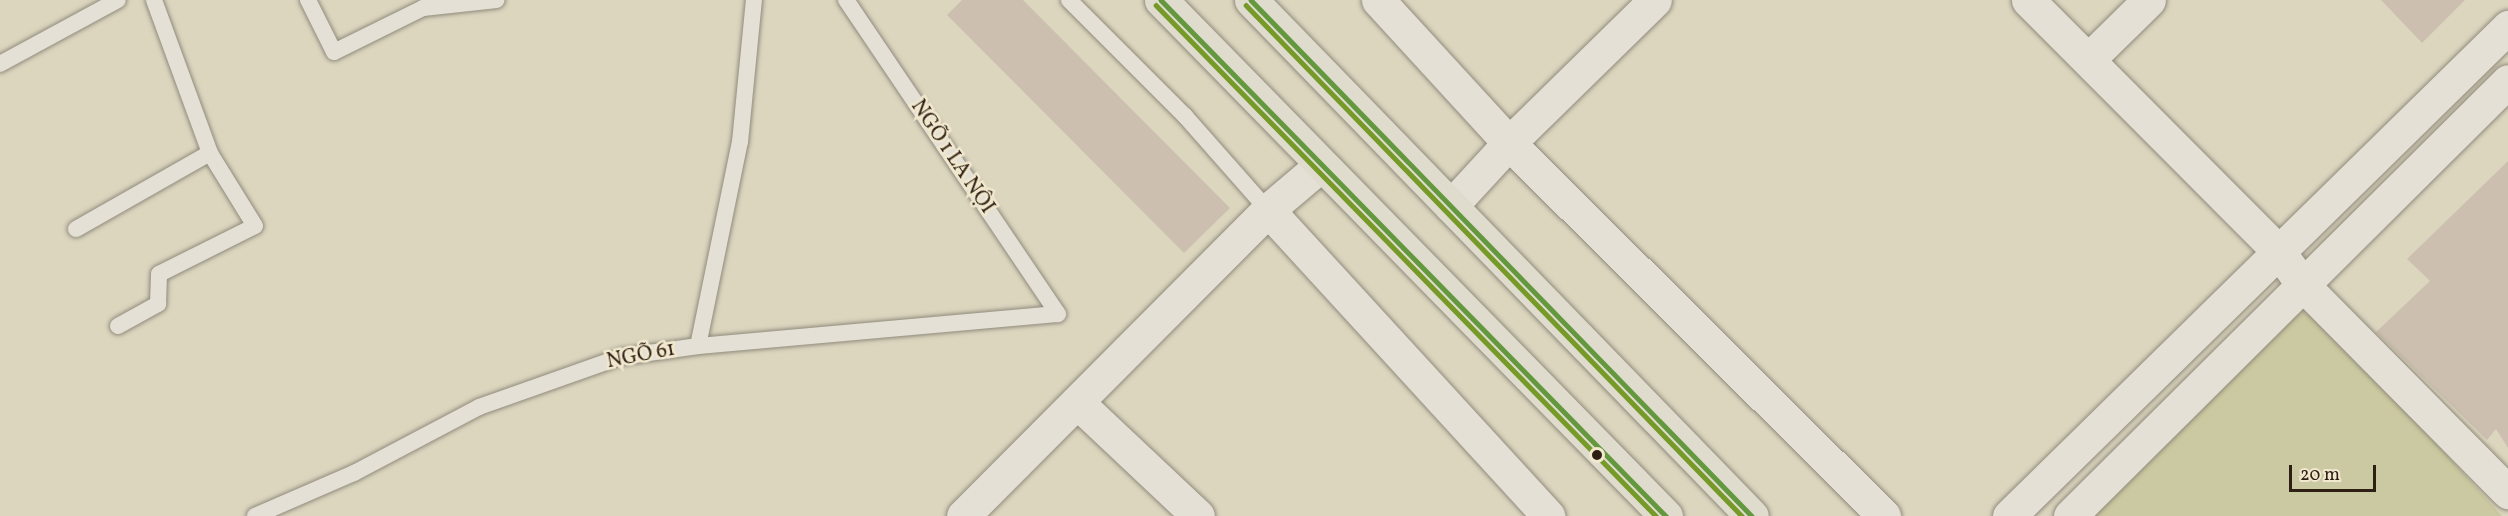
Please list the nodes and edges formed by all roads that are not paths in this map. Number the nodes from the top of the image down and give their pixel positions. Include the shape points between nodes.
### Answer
1 (118, 0) edge
2 (154, 0) edge
3 (308, 0) edge
4 (497, 0) edge
5 (754, 0) edge
6 (846, 0) edge
7 (1069, 0) edge
8 (1161, 0) edge
9 (1251, 0) edge
10 (1378, 0) edge
11 (1655, 0) edge
12 (2028, 0) edge
13 (2149, 0) edge
14 (2508, 27) edge
15 (2089, 59) junction
16 (0, 64) edge
17 (2508, 81) edge
18 (1509, 143) junction
19 (210, 153) junction
20 (1321, 165) junction
21 (1451, 207) junction
22 (1268, 210) junction
23 (76, 229) dead end
24 (2279, 252) junction
25 (2302, 284) junction
26 (1058, 314) joint
27 (118, 326) dead end
28 (698, 346) junction
29 (1077, 402) junction
30 (2503, 476) edge
31 (255, 516) edge
32 (963, 516) edge
33 (1198, 516) edge
34 (1548, 516) edge
35 (1666, 516) edge
36 (1752, 516) edge
37 (1884, 516) edge
38 (2009, 516) edge
39 (2070, 516) edge

1 - 16 lane
2 - 19 lane
3 - 4 lane via 334,52 423,8
5 - 28 lane via 740,142
6 - 26 lane, NGÕ 1 LA NỘI
7 - 22 lane via 1185,116
8 - 20 main road
9 - 21 main road
10 - 18 street
11 - 18 street
12 - 15 street
13 - 15 street
14 - 24 street
15 - 24 street
17 - 25 street
18 - 21 street
18 - 37 street
19 - 23 lane
19 - 27 lane via 255,226 159,274 158,304
20 - 22 street
20 - 35 main road
21 - 36 main road
22 - 29 street
22 - 34 street
24 - 25 street
24 - 38 street
25 - 30 street
25 - 39 street
26 - 28 lane, NGÕ 61
28 - 31 lane, NGÕ 61 via 620,357 479,407 354,473
29 - 32 street
29 - 33 street

